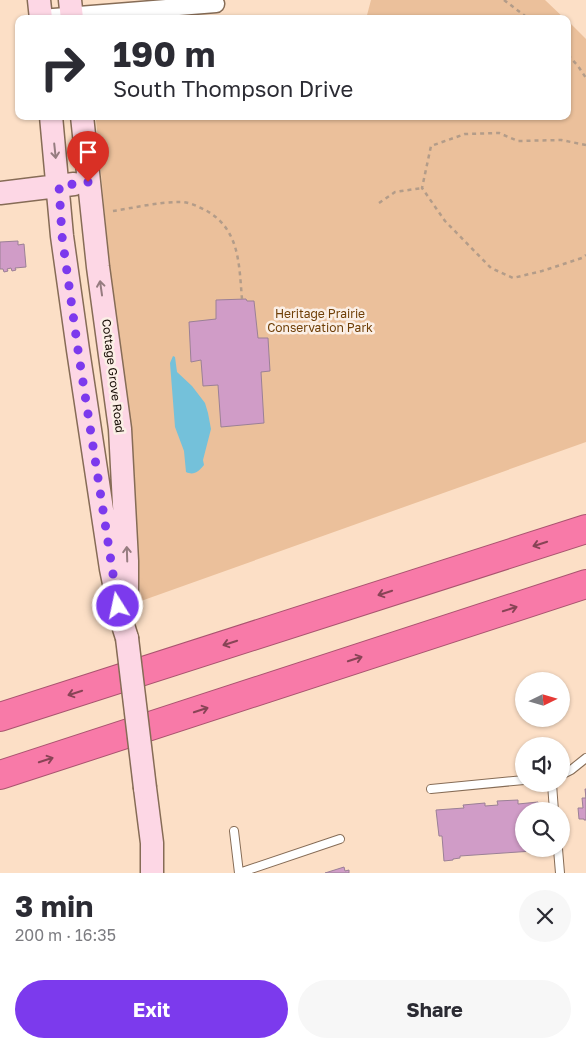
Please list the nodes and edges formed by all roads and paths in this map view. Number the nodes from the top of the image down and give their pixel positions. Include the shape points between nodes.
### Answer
1 (504, 0) edge
2 (216, 4) dead end
3 (72, 11) edge
4 (40, 12) edge
5 (524, 15) edge
6 (571, 58) edge
7 (586, 78) edge
8 (51, 120) edge
9 (82, 120) edge
10 (586, 145) edge
11 (88, 182) junction
12 (59, 186) junction
13 (422, 188) junction
14 (0, 193) edge
15 (379, 203) dead end
16 (113, 211) dead end
17 (586, 254) edge
18 (242, 299) dead end
19 (586, 529) edge
20 (586, 584) edge
21 (127, 638) junction
22 (0, 717) edge
23 (586, 758) edge
24 (570, 770) edge
25 (0, 775) edge
26 (515, 781) edge
27 (431, 789) dead end
28 (234, 831) dead end
29 (340, 839) dead end
30 (152, 843) junction
31 (559, 857) edge
32 (152, 873) edge
33 (158, 873) edge
34 (239, 873) edge
35 (560, 873) edge

1 - 5 path
2 - 3 street
3 - 4 street
6 - 7 path
8 -> 12 main road, Cottage Grove Road
9 - 11 main road, Cottage Grove Road
10 - 13 path via 560,140 518,141 499,133 465,134 431,146
11 - 12 main road
21 -> 11 main road, Cottage Grove Road via 127,561 120,429
12 - 14 main road
12 - 21 main road, Cottage Grove Road via 62,236 78,350 111,569
13 - 15 path via 395,192
13 - 17 path via 445,221 491,268 513,278 582,258
16 - 18 path via 179,202 200,207 218,218 231,234 237,249
19 -> 22 highway
25 -> 20 highway
21 - 30 main road, Cottage Grove Road, bridge
23 - 24 lane
26 - 27 lane
28 - 34 lane
29 - 34 lane
30 - 32 main road, Cottage Grove Road
30 - 33 main road, Cottage Grove Road
31 - 35 lane

